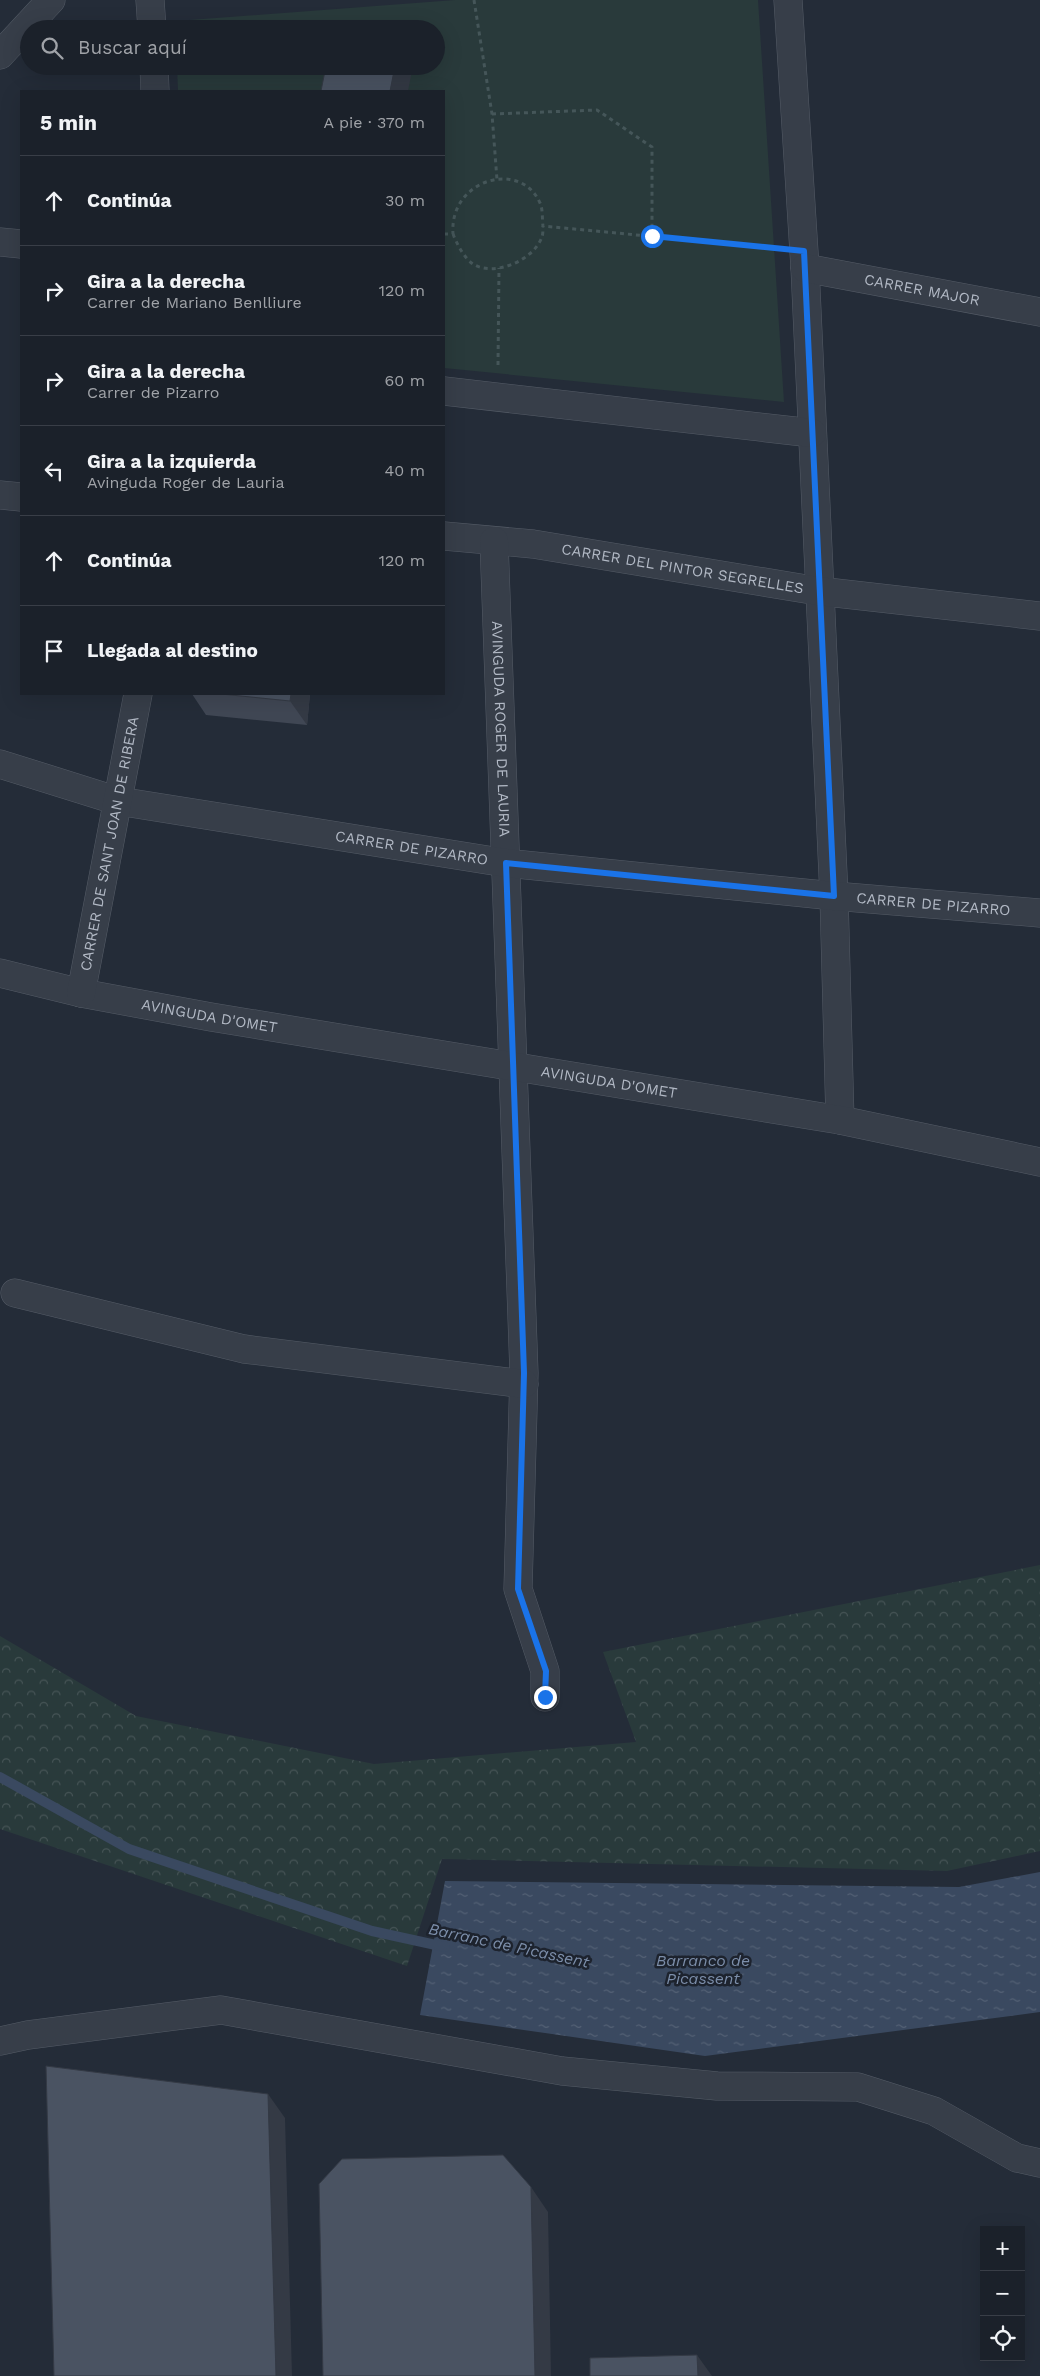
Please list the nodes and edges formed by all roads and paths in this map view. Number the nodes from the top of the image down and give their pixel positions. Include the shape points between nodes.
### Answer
1 (51, 0) edge
2 (150, 0) edge
3 (474, 0) edge
4 (788, 0) edge
5 (32, 20) edge
6 (151, 20) edge
7 (20, 33) edge
8 (0, 55) edge
9 (154, 75) edge
10 (155, 90) edge
11 (492, 114) junction
12 (497, 180) junction
13 (543, 226) junction
14 (445, 234) edge
15 (453, 234) junction
16 (652, 236) junction
17 (0, 242) edge
18 (20, 244) edge
19 (804, 259) junction
20 (499, 268) junction
21 (1040, 312) edge
22 (445, 391) edge
23 (498, 397) junction
24 (812, 433) junction
25 (0, 495) edge
26 (20, 497) edge
27 (445, 536) edge
28 (494, 541) junction
29 (818, 591) junction
30 (1040, 616) edge
31 (138, 695) edge
32 (0, 764) edge
33 (118, 801) junction
34 (506, 863) junction
35 (834, 896) junction
36 (1040, 913) edge
37 (0, 973) edge
38 (81, 993) junction
39 (514, 1066) junction
40 (840, 1120) junction
41 (1040, 1162) edge
42 (15, 1293) dead end
43 (524, 1384) junction
44 (545, 1697) dead end
45 (0, 2041) edge
46 (1040, 2163) edge

1 - 5 street
2 - 6 street
3 - 11 path
4 - 19 street
7 - 8 street
9 - 10 street
11 - 12 path
11 - 16 path via 597,110 652,147
12 - 13 path via 526,186 536,195 541,205
12 - 15 path via 486,181 463,198 452,223
13 - 16 path
13 - 20 path via 542,237 527,256
14 - 15 path
15 - 20 path via 470,262 480,267
16 - 19 path
17 - 18 street
19 - 21 street, CARRER MAJOR
19 - 24 street
20 - 23 path
22 - 23 street
23 - 24 street
24 - 29 street
25 - 26 street
27 - 28 street, CARRER DEL PINTOR SEGRELLES
28 - 29 street, CARRER DEL PINTOR SEGRELLES via 532,544
28 - 34 street, AVINGUDA ROGER DE LAURIA
29 - 30 street, CARRER DEL PINTOR SEGRELLES
29 - 35 street
31 - 33 street, CARRER DE SANT JOAN DE RIBERA
32 - 33 street, CARRER DE PIZARRO
33 - 34 street, CARRER DE PIZARRO
33 - 38 street, CARRER DE SANT JOAN DE RIBERA
34 - 35 street, CARRER DE PIZARRO
34 - 39 street, AVINGUDA ROGER DE LAURIA
35 - 36 street, CARRER DE PIZARRO
35 - 40 street
37 - 38 street, AVINGUDA D'OMET
38 - 39 street, AVINGUDA D'OMET
39 - 40 street, AVINGUDA D'OMET
39 - 43 street, AVINGUDA ROGER DE LAURIA
40 - 41 street, AVINGUDA D'OMET
42 - 43 street via 244,1350
43 - 44 street, AVINGUDA ROGER DE LAURIA via 518,1589 546,1671
45 - 46 street via 221,2010 562,2071 717,2086 858,2087 934,2111 1017,2158

